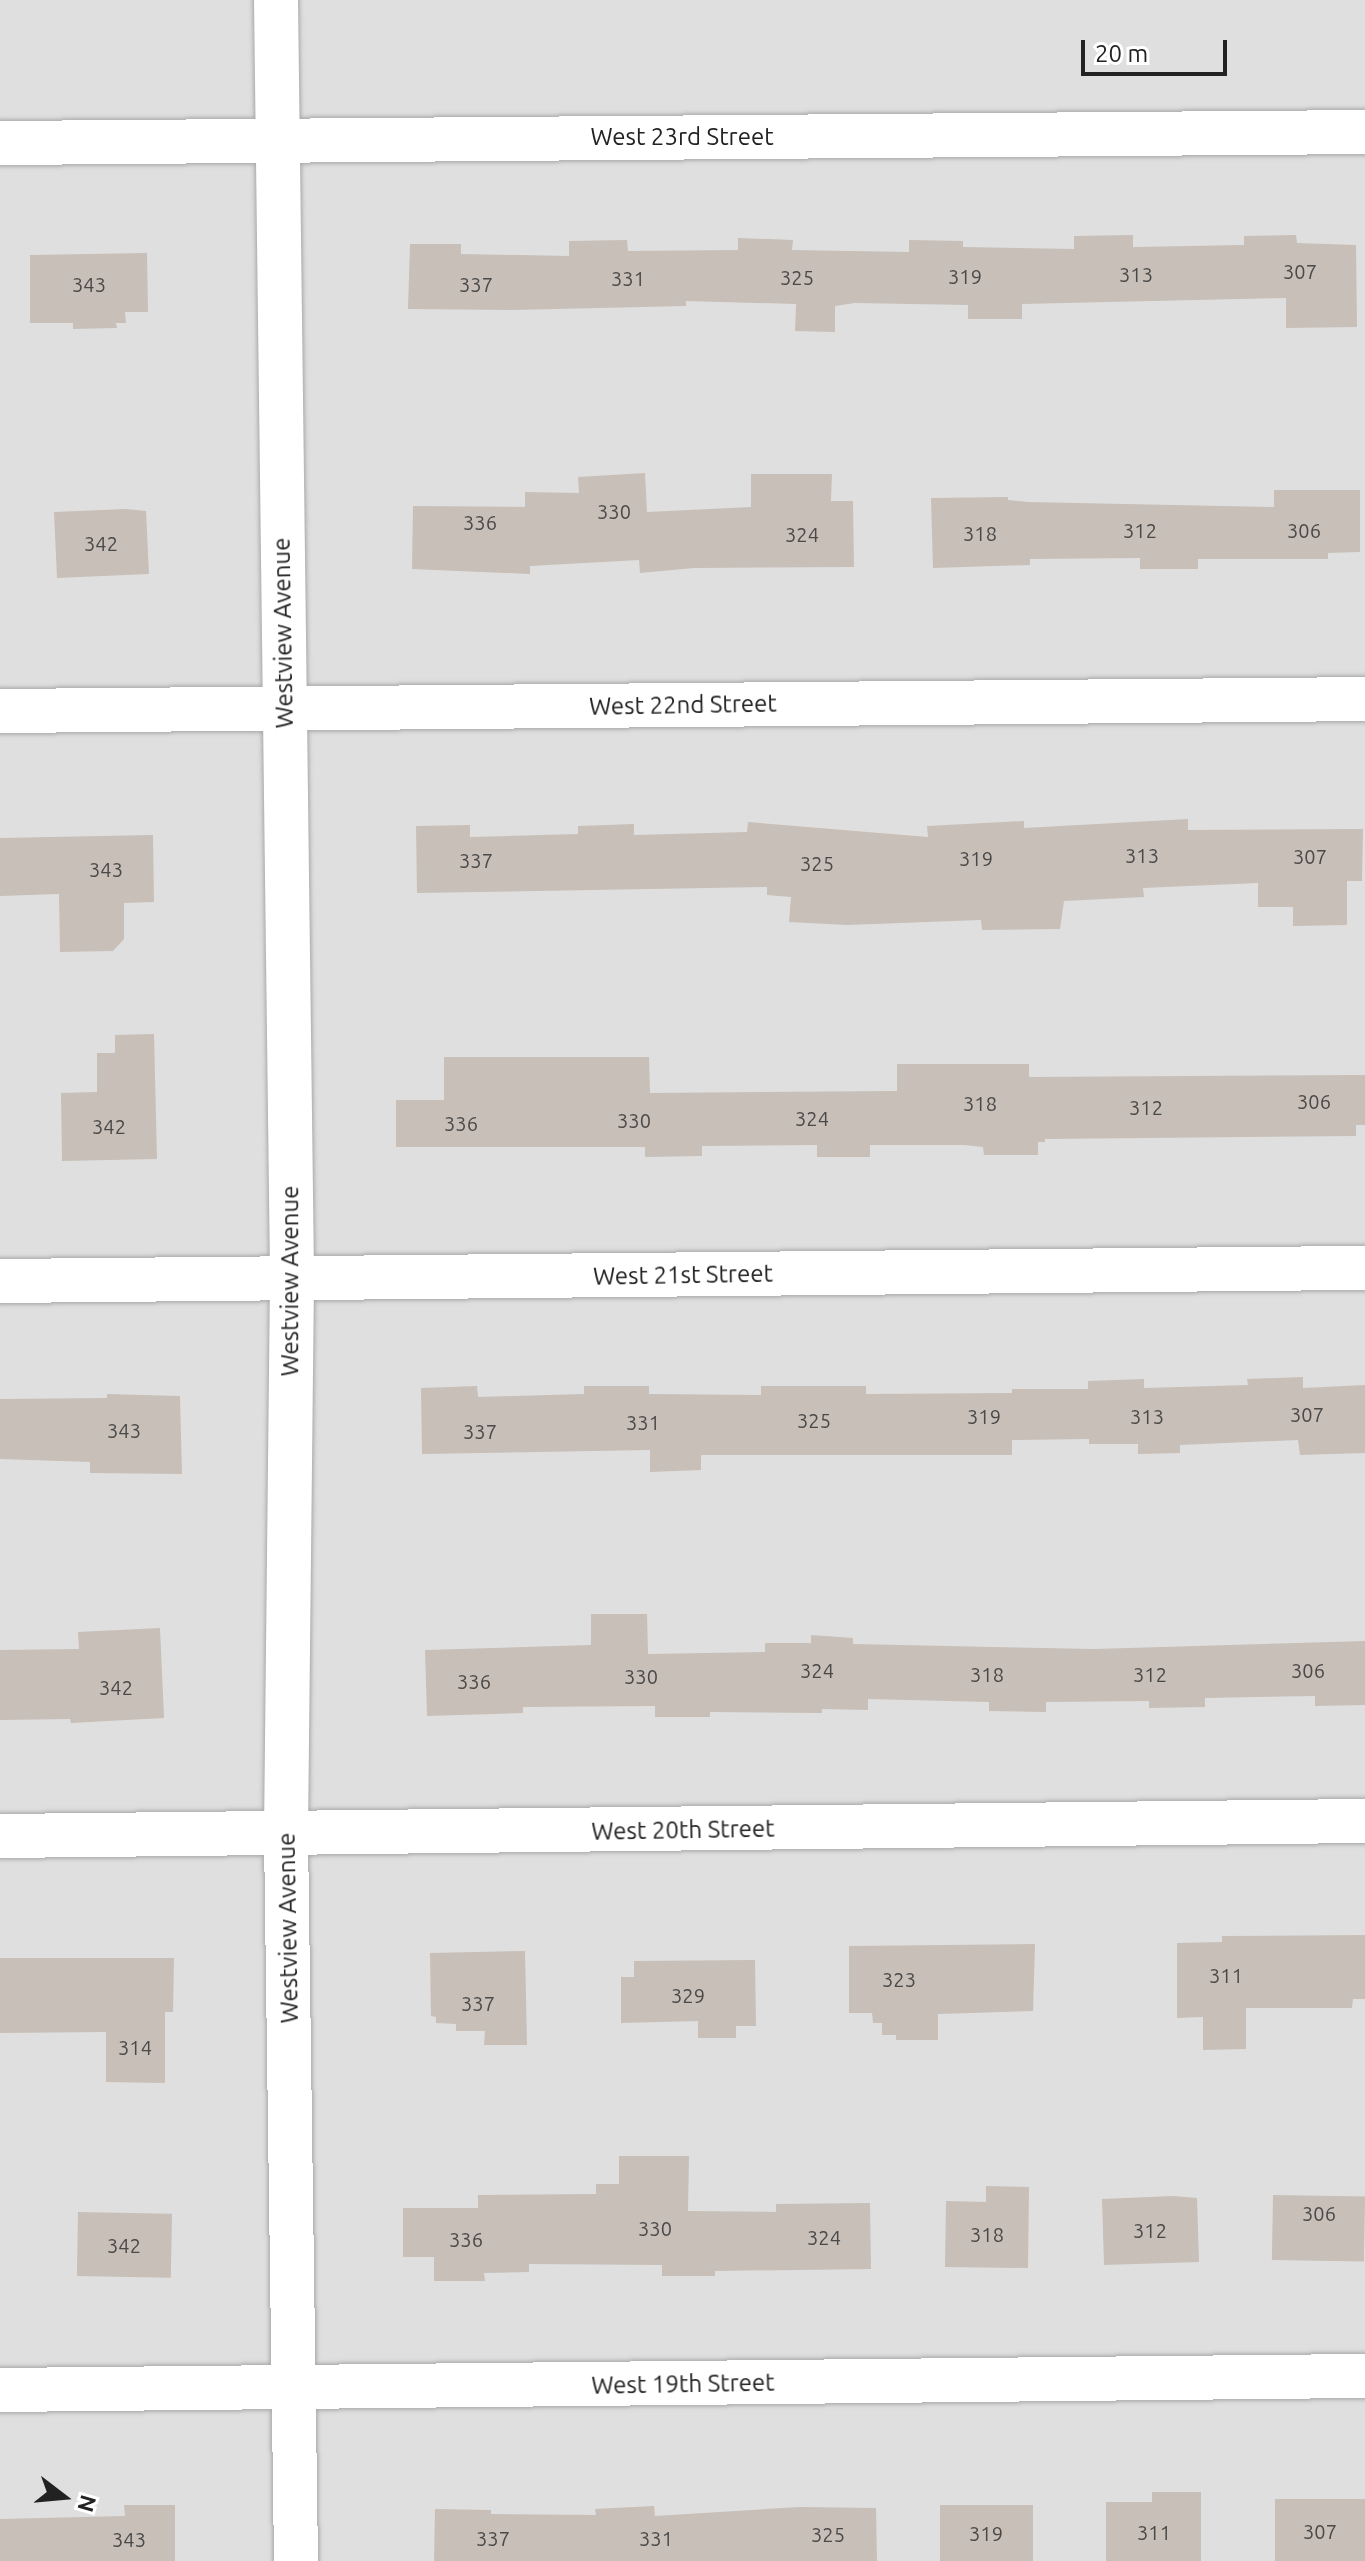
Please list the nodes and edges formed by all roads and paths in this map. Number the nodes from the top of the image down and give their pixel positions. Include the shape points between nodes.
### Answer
1 (276, 0) edge
2 (1365, 132) edge
3 (277, 141) junction
4 (0, 143) edge
5 (1365, 699) edge
6 (284, 709) junction
7 (0, 711) edge
8 (1365, 1268) edge
9 (292, 1279) junction
10 (0, 1281) edge
11 (1365, 1821) edge
12 (286, 1835) junction
13 (0, 1836) edge
14 (1365, 2376) edge
15 (295, 2388) junction
16 (0, 2390) edge
17 (296, 2561) edge

1 - 3 street, Westview Avenue
2 - 3 street, West 23rd Street
3 - 4 street, West 23rd Street
3 - 6 street, Westview Avenue
5 - 6 street, West 22nd Street
6 - 7 street, West 22nd Street
6 - 9 street, Westview Avenue
8 - 9 street, West 21st Street
9 - 10 street, West 21st Street
9 - 12 street, Westview Avenue
11 - 12 street, West 20th Street
12 - 13 street, West 20th Street
12 - 15 street, Westview Avenue
14 - 15 street, West 19th Street
15 - 16 street, West 19th Street
15 - 17 street, Westview Avenue

